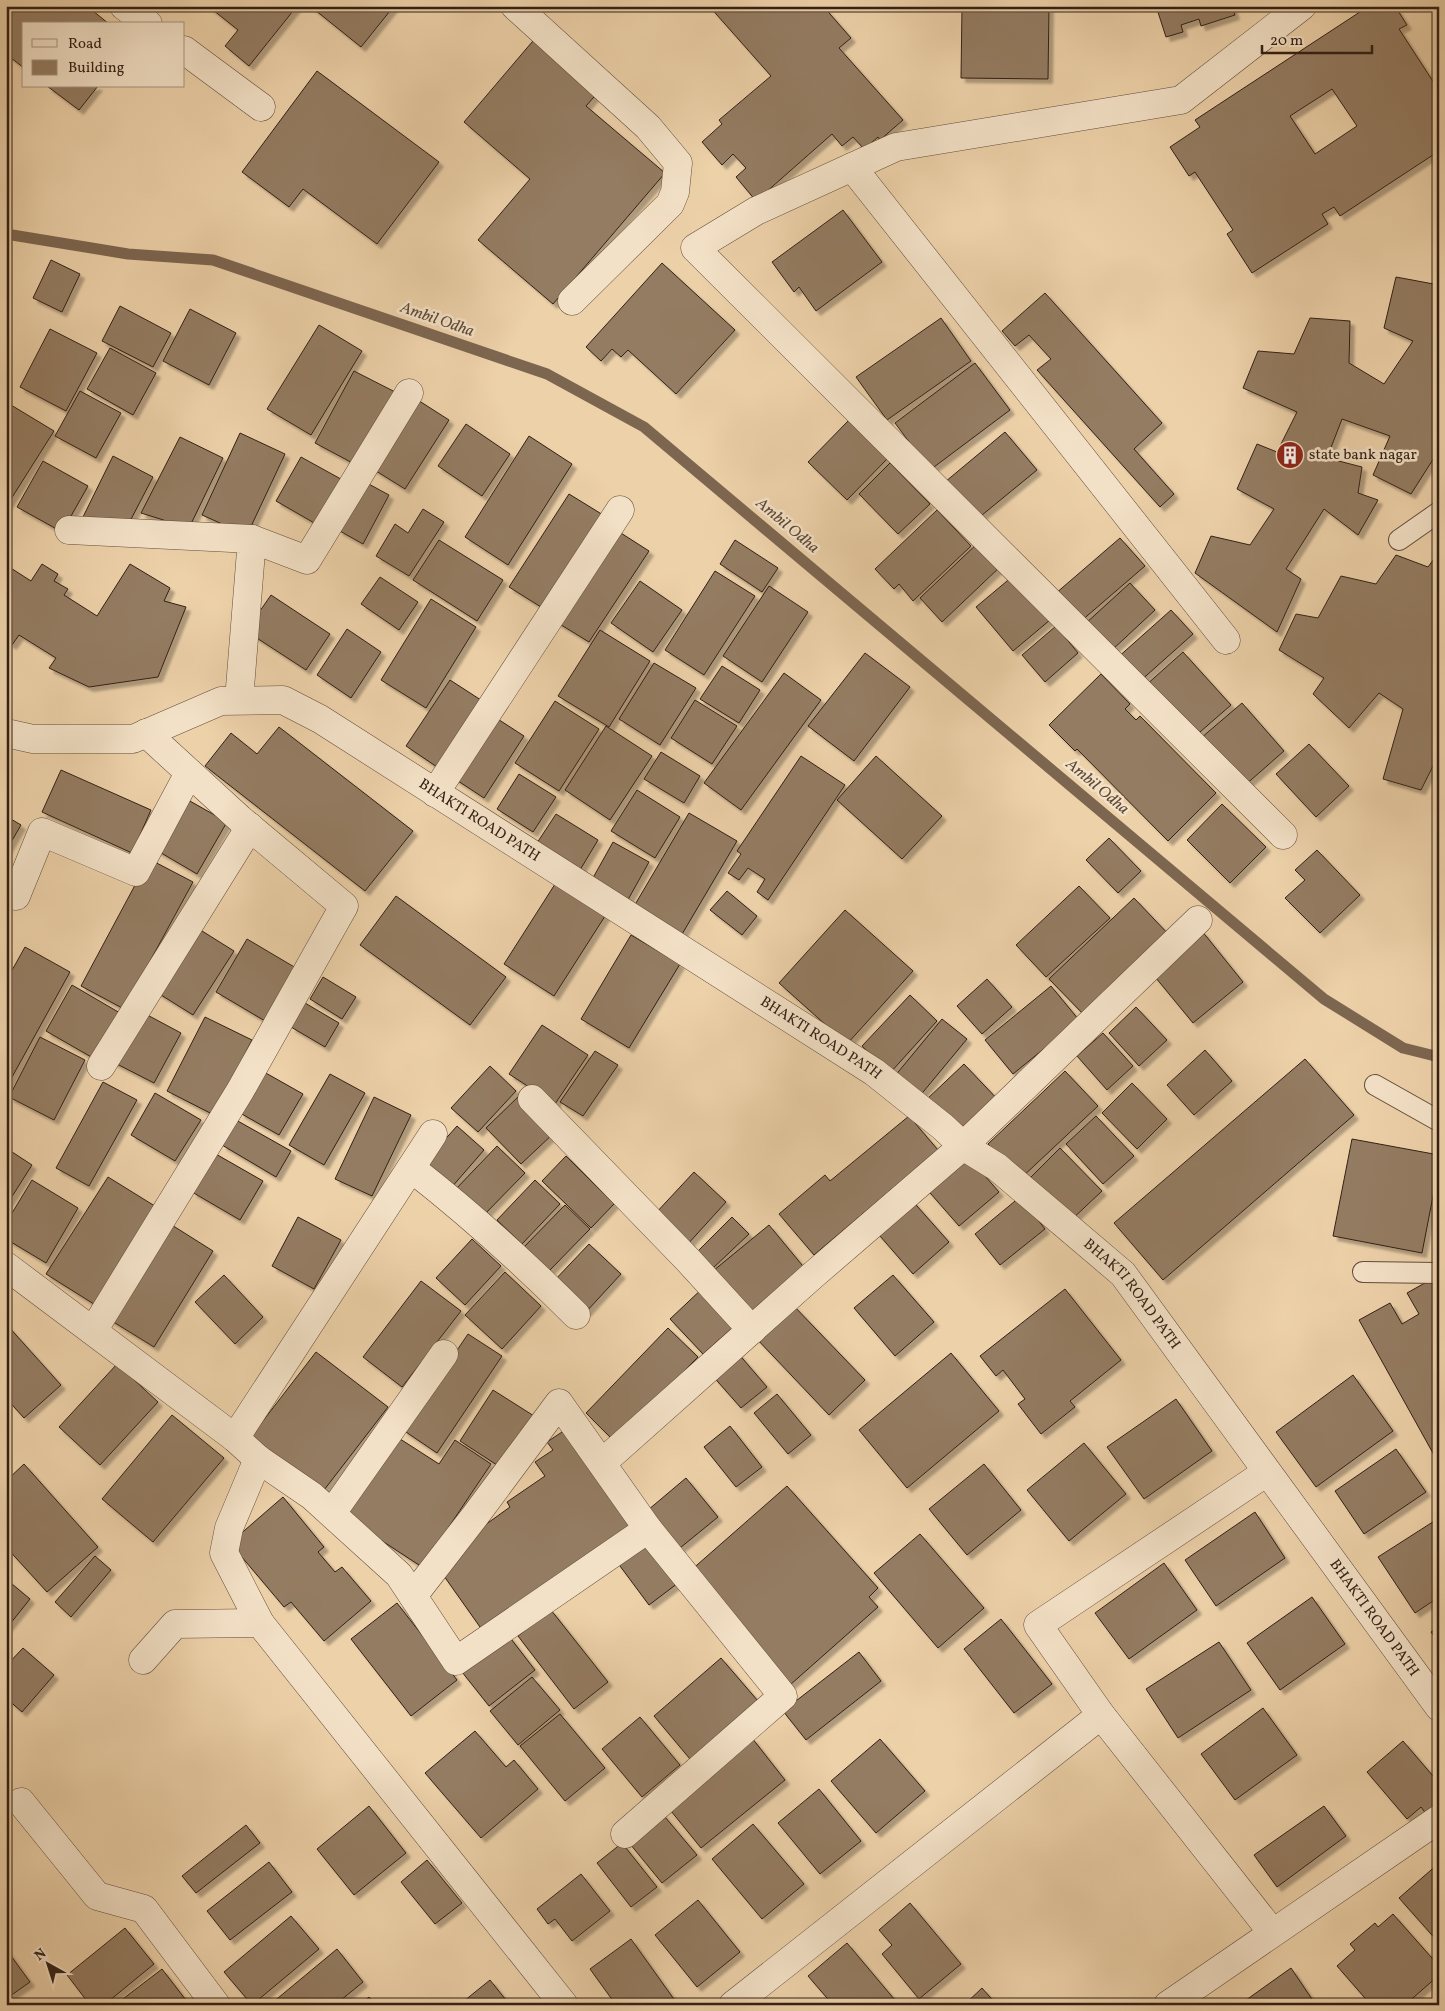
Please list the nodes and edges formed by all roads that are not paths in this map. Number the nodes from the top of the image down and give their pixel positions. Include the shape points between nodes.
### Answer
1 (124, 6) edge
2 (515, 6) edge
3 (1302, 6) edge
4 (145, 22) edge
5 (185, 51) edge
6 (261, 106) dead end
7 (852, 167) junction
8 (572, 301) dead end
9 (409, 393) dead end
10 (620, 510) dead end
11 (1439, 512) edge
12 (69, 530) dead end
13 (252, 539) junction
14 (1399, 540) dead end
15 (1226, 640) dead end
16 (239, 700) junction
17 (6, 733) edge
18 (146, 733) junction
19 (189, 773) junction
20 (435, 793) junction
21 (250, 827) junction
22 (1283, 835) dead end
23 (6, 891) edge
24 (1198, 920) dead end
25 (101, 1066) dead end
26 (1376, 1085) dead end
27 (532, 1099) dead end
28 (1439, 1121) edge
29 (433, 1134) dead end
30 (963, 1146) junction
31 (411, 1168) junction
32 (6, 1266) edge
33 (1363, 1272) dead end
34 (1439, 1273) edge
35 (576, 1315) dead end
36 (752, 1330) junction
37 (93, 1331) junction
38 (444, 1354) dead end
39 (234, 1438) junction
40 (258, 1458) junction
41 (602, 1463) junction
42 (1267, 1472) junction
43 (332, 1513) junction
44 (648, 1529) junction
45 (413, 1596) junction
46 (260, 1623) junction
47 (143, 1660) dead end
48 (1439, 1707) edge
49 (1101, 1715) junction
50 (21, 1802) dead end
51 (1439, 1819) edge
52 (625, 1834) dead end
53 (1272, 1932) junction
54 (216, 2005) edge
55 (564, 2005) edge
56 (733, 2005) edge
57 (1168, 2005) edge

1 - 4 street
2 - 8 street via 648,127 678,163 675,192 670,204
3 - 7 street via 1181,100 896,147
5 - 6 street
7 - 15 street
7 - 22 street via 756,211 695,248
9 - 13 street via 307,560
10 - 20 street
11 - 14 lane
12 - 13 street
13 - 16 street
16 - 18 street, BHAKTI ROAD PATH via 221,701
16 - 20 street, BHAKTI ROAD PATH via 283,700 320,719
17 - 18 street, BHAKTI ROAD PATH via 34,739 132,739
18 - 19 street
19 - 21 street
19 - 23 street via 136,872 42,832 16,896
20 - 30 street, BHAKTI ROAD PATH via 874,1072
21 - 25 street
21 - 37 street via 344,906 240,1091
24 - 30 street
26 - 28 lane
27 - 36 street
29 - 31 street
30 - 36 street
30 - 42 street, BHAKTI ROAD PATH via 996,1167 1123,1274
31 - 35 street via 521,1260
31 - 39 street
32 - 37 street
33 - 34 lane
36 - 41 street
37 - 39 street
38 - 43 street
39 - 40 street
40 - 43 street
40 - 46 street via 229,1528 224,1553
41 - 44 street
41 - 45 street via 559,1403
42 - 48 street, BHAKTI ROAD PATH
42 - 49 street via 1038,1625
43 - 45 street via 399,1575
44 - 45 street via 456,1661
44 - 52 street via 783,1696
46 - 47 street via 175,1624
46 - 55 street
49 - 53 street
49 - 56 street
50 - 54 street via 97,1896 144,1909
51 - 53 street
53 - 57 street

